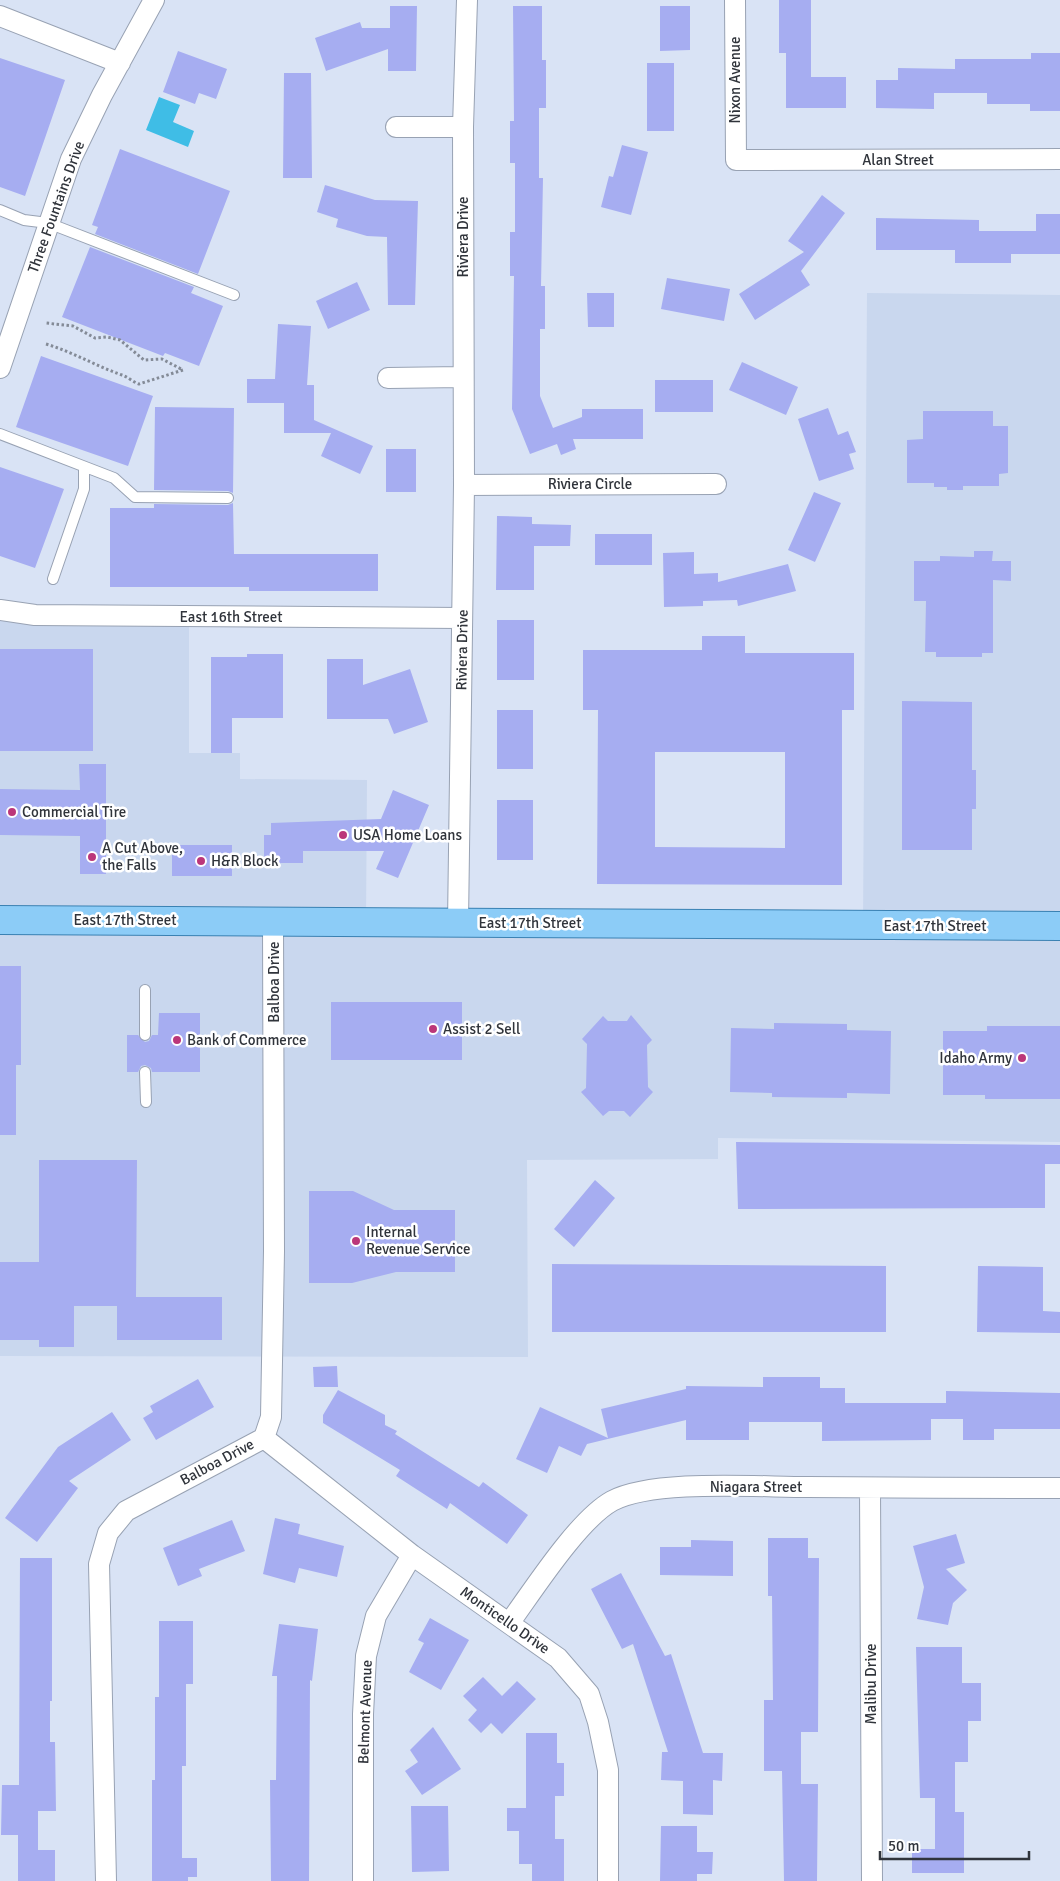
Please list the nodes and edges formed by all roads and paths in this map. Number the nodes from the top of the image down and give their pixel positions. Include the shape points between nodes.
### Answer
1 (154, 0) edge
2 (467, 0) edge
3 (735, 0) edge
4 (0, 16) edge
5 (120, 64) junction
6 (396, 127) dead end
7 (463, 127) junction
8 (1060, 159) edge
9 (736, 160) joint
10 (0, 210) edge
11 (48, 223) junction
12 (234, 295) dead end
13 (46, 322) dead end
14 (46, 344) dead end
15 (0, 368) edge
16 (462, 377) junction
17 (388, 378) dead end
18 (0, 434) edge
19 (84, 467) junction
20 (716, 484) dead end
21 (464, 485) junction
22 (228, 498) dead end
23 (52, 579) dead end
24 (0, 610) edge
25 (462, 618) junction
26 (0, 920) edge
27 (273, 921) junction
28 (458, 923) junction
29 (1060, 926) edge
30 (145, 990) dead end
31 (146, 1035) dead end
32 (146, 1072) dead end
33 (146, 1102) dead end
34 (264, 1438) junction
35 (870, 1488) junction
36 (1060, 1488) edge
37 (412, 1555) junction
38 (510, 1622) junction
39 (106, 1881) edge
40 (363, 1881) edge
41 (608, 1881) edge
42 (872, 1881) edge

1 - 5 street, Three Fountains Drive
2 - 7 street, Riviera Drive
3 - 9 street, Nixon Avenue
4 - 5 street
5 - 11 street, Three Fountains Drive via 71,159
6 - 7 street
7 - 16 street, Riviera Drive
8 - 9 street, Alan Street
10 - 11 lane via 24,220
11 - 12 lane
11 - 15 street, Three Fountains Drive
13 - 14 path via 72,326 95,338 120,340 144,360 162,359 183,370 140,384
16 - 17 street
16 - 21 street, Riviera Drive
18 - 19 lane
19 - 22 lane via 114,478 135,497
19 - 23 lane via 84,489
20 - 21 street, Riviera Circle
21 - 25 street, Riviera Drive
24 - 25 street, East 16th Street via 35,615
25 - 28 street, Riviera Drive
26 - 27 main road, East 17th Street
27 - 28 main road, East 17th Street
27 - 34 street, Balboa Drive via 272,1417
28 - 29 main road, East 17th Street
30 - 31 lane
32 - 33 lane
34 - 37 street, Monticello Drive
34 - 39 street, Balboa Drive via 126,1510 108,1533 100,1564
35 - 36 street, Niagara Street
35 - 38 street, Niagara Street via 671,1488 612,1501 588,1519
35 - 42 street, Malibu Drive
37 - 38 street, Monticello Drive
37 - 40 street, Belmont Avenue via 376,1616 366,1656
38 - 41 street, Monticello Drive via 558,1658 589,1694 608,1770

